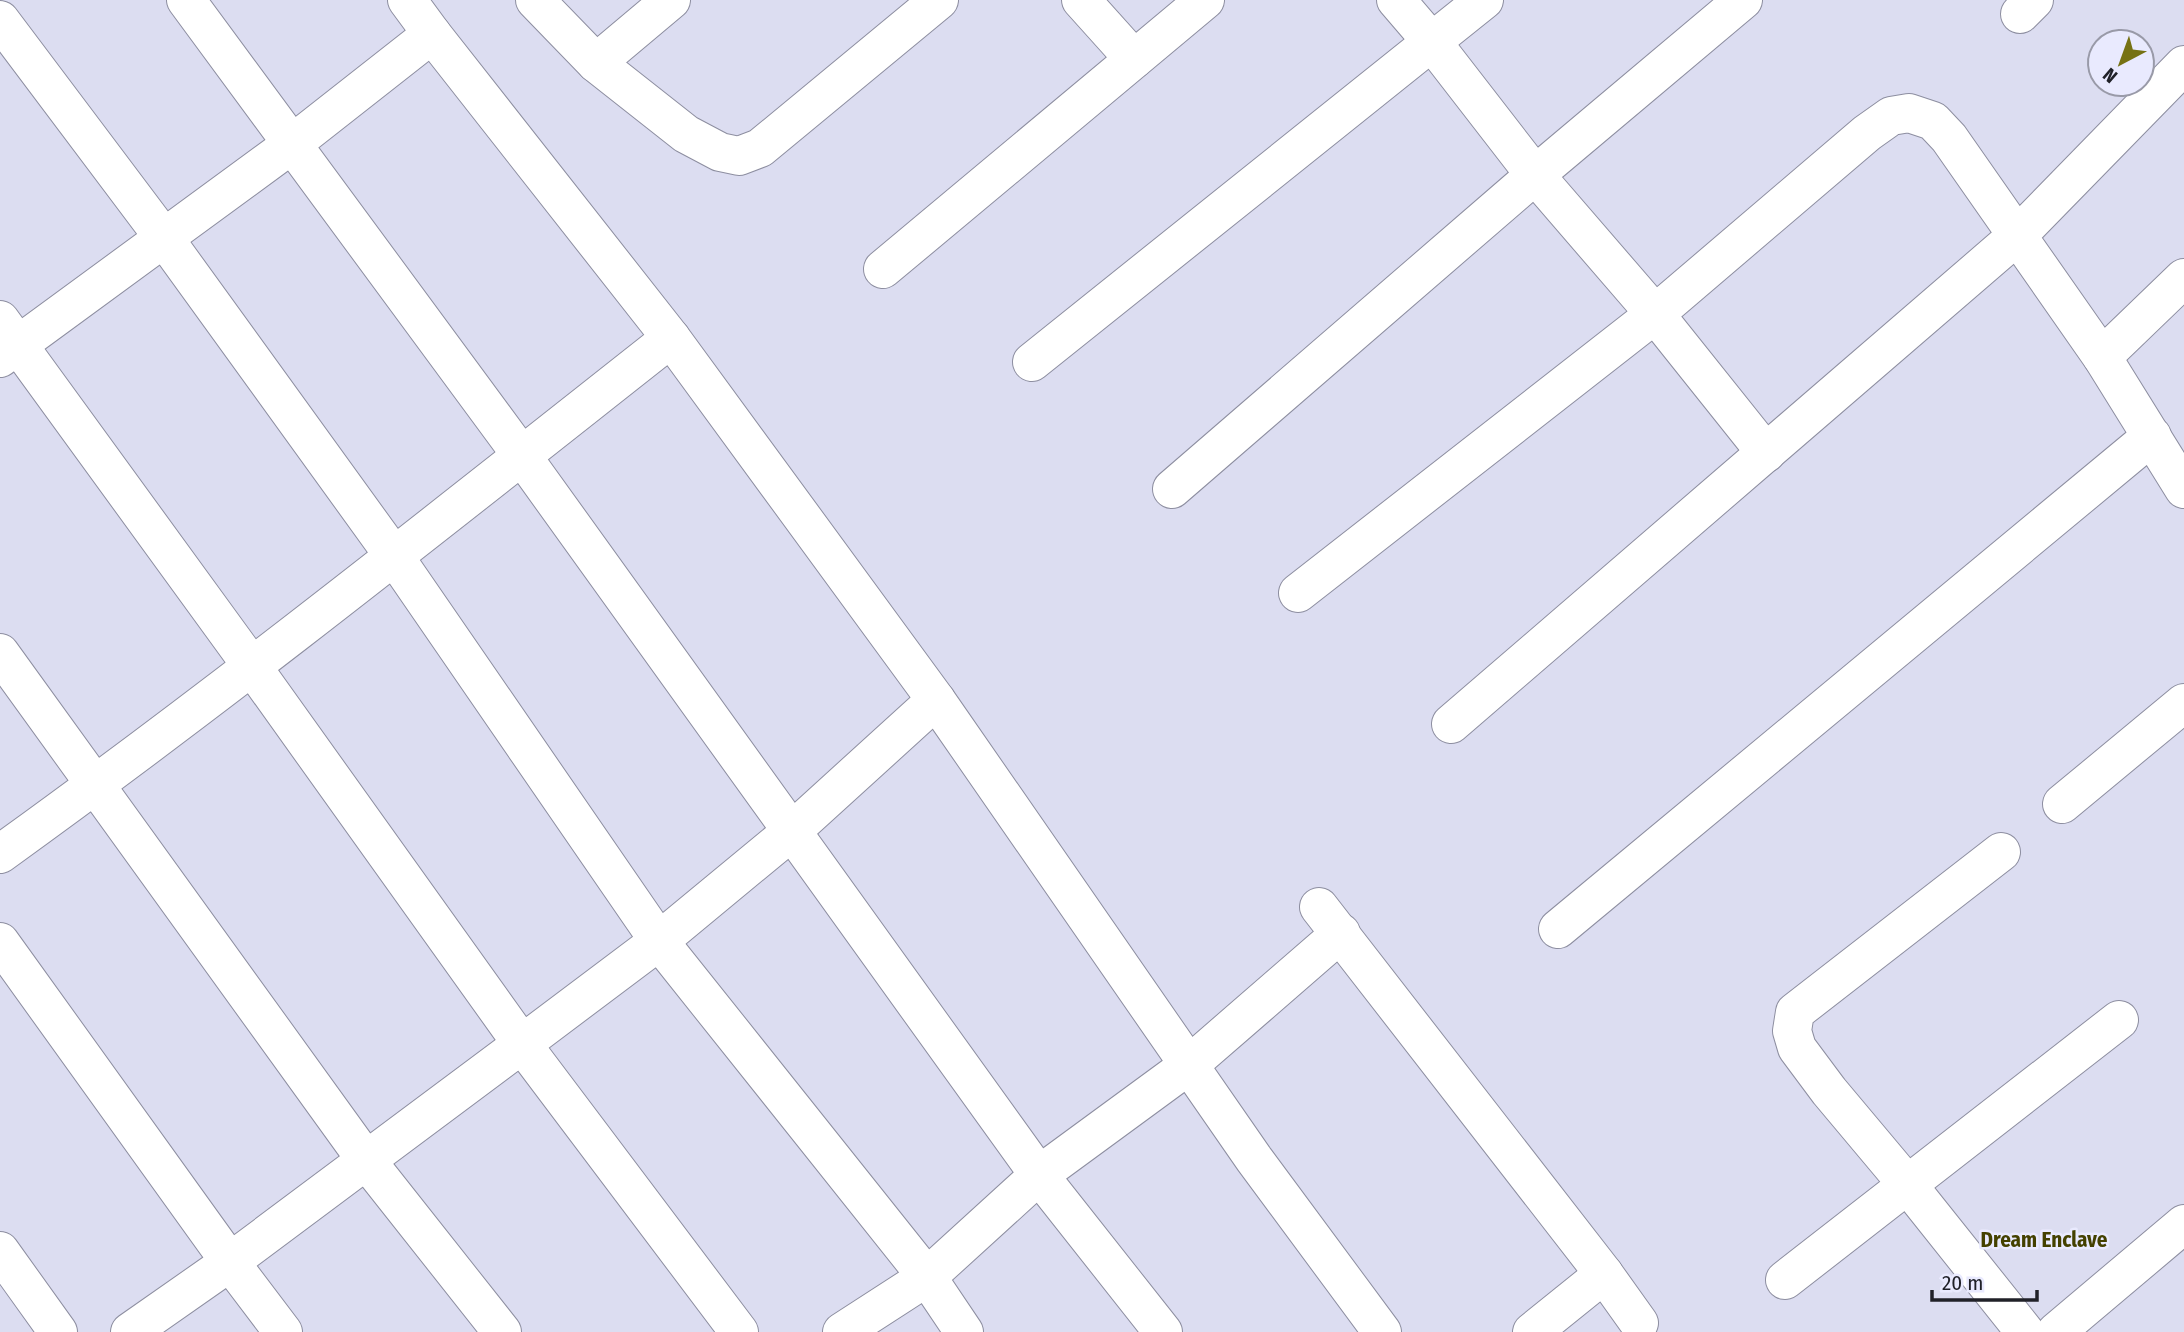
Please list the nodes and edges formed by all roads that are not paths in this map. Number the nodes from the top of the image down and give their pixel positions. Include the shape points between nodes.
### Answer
1 (186, 0) edge
2 (408, 0) edge
3 (535, 0) edge
4 (671, 0) edge
5 (939, 0) edge
6 (1081, 0) edge
7 (1205, 0) edge
8 (1396, 0) edge
9 (1484, 0) edge
10 (1743, 0) edge
11 (0, 20) edge
12 (432, 34) junction
13 (1432, 42) junction
14 (1134, 59) junction
15 (596, 63) junction
16 (2184, 65) edge
17 (292, 144) junction
18 (1535, 175) junction
19 (2018, 235) junction
20 (164, 238) junction
21 (883, 269) dead end
22 (2184, 278) edge
23 (1655, 314) junction
24 (671, 338) junction
25 (6, 341) edge
26 (2102, 358) junction
27 (1032, 362) dead end
28 (2152, 436) junction
29 (1766, 453) junction
30 (522, 456) junction
31 (1172, 489) dead end
32 (2184, 489) edge
33 (394, 556) junction
34 (1298, 593) dead end
35 (0, 653) edge
36 (251, 665) junction
37 (936, 700) junction
38 (2184, 703) edge
39 (1451, 723) dead end
40 (96, 785) junction
41 (2062, 804) dead end
42 (792, 831) junction
43 (2001, 852) dead end
44 (0, 854) edge
45 (1558, 929) dead end
46 (659, 941) junction
47 (0, 942) edge
48 (2119, 1020) dead end
49 (522, 1044) junction
50 (1189, 1065) junction
51 (366, 1160) junction
52 (1039, 1175) junction
53 (1907, 1184) junction
54 (2184, 1224) edge
55 (0, 1251) edge
56 (230, 1262) junction
57 (1604, 1274) junction
58 (927, 1277) junction
59 (1785, 1280) dead end
60 (1639, 1323) dead end
61 (58, 1332) edge
62 (130, 1332) edge
63 (283, 1332) edge
64 (502, 1332) edge
65 (739, 1332) edge
66 (842, 1332) edge
67 (964, 1332) edge
68 (1163, 1332) edge
69 (1382, 1332) edge
70 (1532, 1332) edge
71 (2025, 1332) edge
72 (2056, 1332) edge

1 - 17 street
2 - 12 street
3 - 15 street
4 - 15 street
5 - 15 street via 760,148 739,156 720,152 686,134
6 - 14 street
7 - 14 street
8 - 13 street
9 - 13 street
10 - 18 street
11 - 20 street
12 - 17 street
12 - 24 street
13 - 18 street
13 - 27 street
14 - 21 street
16 - 19 street
17 - 20 street
17 - 30 street
18 - 23 street
18 - 31 street
19 - 23 street via 1933,121 1909,113 1891,116
19 - 26 street
19 - 29 street
20 - 25 street
20 - 33 street
22 - 26 street
23 - 29 street
23 - 34 street
24 - 30 street
24 - 37 street
25 - 36 street
26 - 28 street
28 - 32 street
28 - 45 street
29 - 39 street
30 - 33 street
30 - 42 street
33 - 36 street
33 - 46 street
35 - 40 street
36 - 40 street
36 - 49 street
37 - 42 street
37 - 50 street
38 - 41 street
40 - 44 street
40 - 51 street
42 - 46 street
42 - 52 street
43 - 53 street via 1795,1012 1792,1031 1797,1048
46 - 49 street
46 - 58 street
47 - 56 street
48 - 53 street
49 - 51 street
49 - 65 street
50 - 52 street
50 - 57 street via 1330,920
50 - 69 street
51 - 56 street
51 - 64 street
52 - 58 street
52 - 68 street
53 - 59 street
53 - 71 street
54 - 72 street
55 - 61 street
56 - 62 street
56 - 63 street
57 - 60 street
57 - 70 street
58 - 66 street
58 - 67 street

